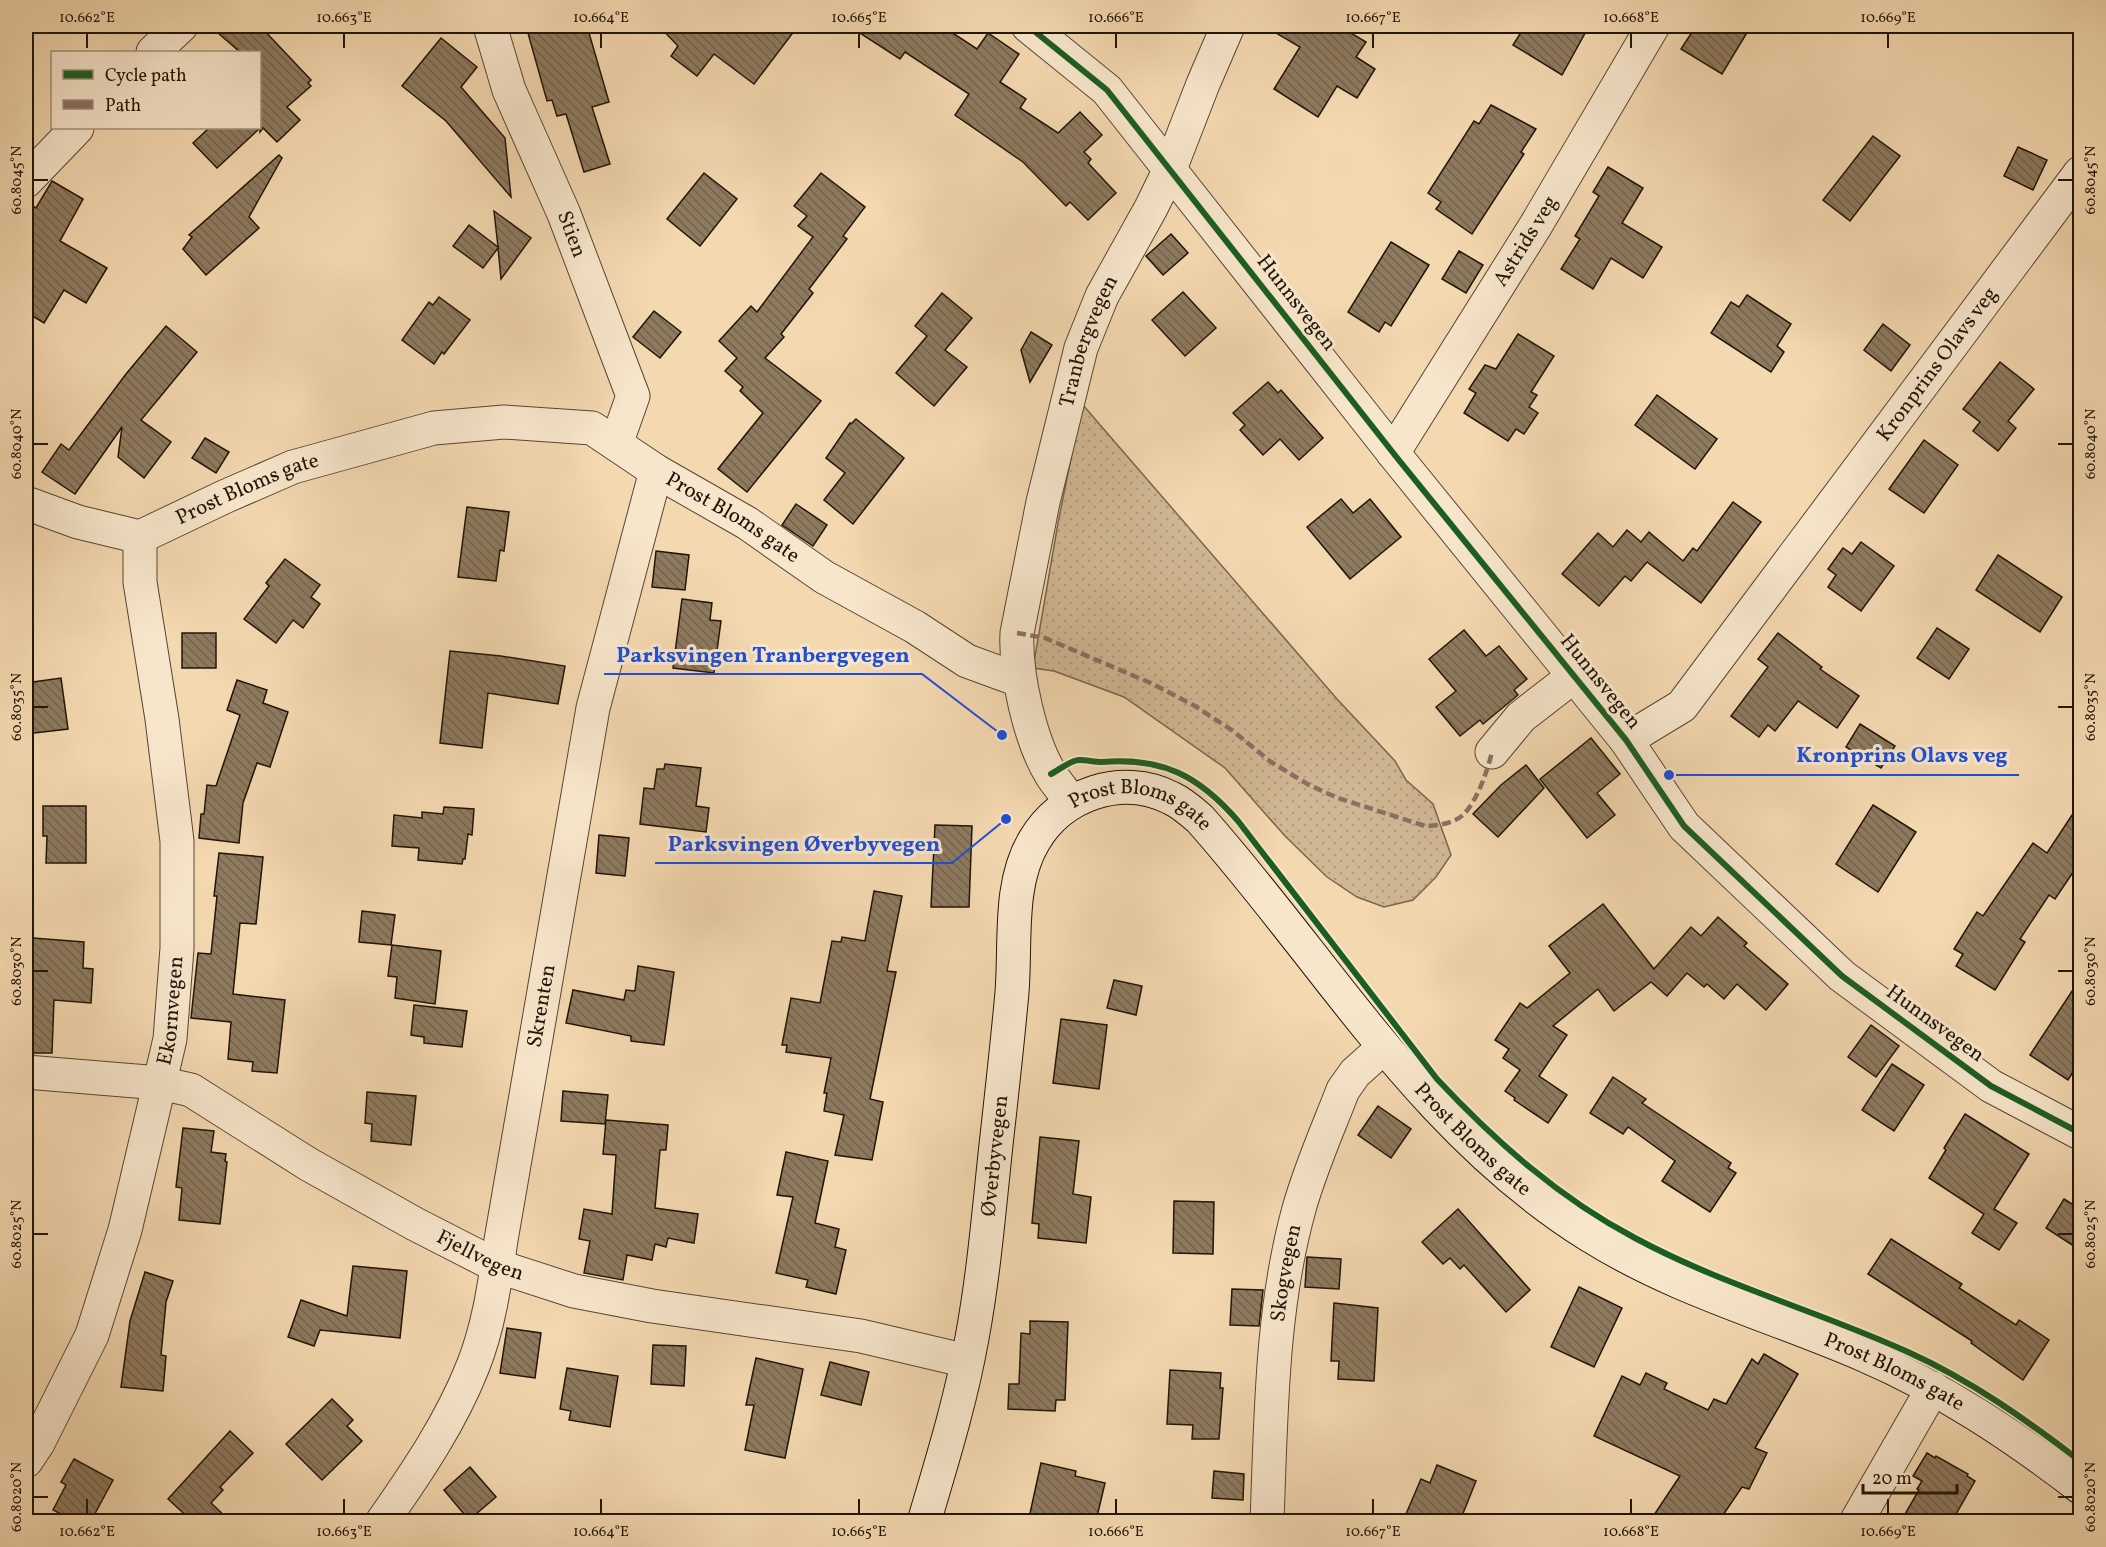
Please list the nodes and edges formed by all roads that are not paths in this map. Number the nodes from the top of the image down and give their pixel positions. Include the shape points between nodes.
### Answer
1 (181, 26) edge
2 (490, 26) edge
3 (1028, 26) edge
4 (1228, 26) edge
5 (1653, 26) edge
6 (154, 51) edge
7 (76, 129) edge
8 (1170, 169) junction
9 (2080, 173) edge
10 (26, 181) edge
11 (616, 444) junction
12 (1393, 453) junction
13 (656, 471) junction
14 (26, 503) edge
15 (140, 537) junction
16 (1574, 676) junction
17 (1019, 680) junction
18 (1626, 740) junction
19 (1492, 753) dead end
20 (1071, 802) junction
21 (1384, 1047) junction
22 (26, 1072) edge
23 (160, 1083) junction
24 (2080, 1133) edge
25 (497, 1266) junction
26 (967, 1361) junction
27 (1933, 1388) junction
28 (26, 1461) edge
29 (2080, 1487) edge
30 (382, 1521) edge
31 (924, 1521) edge
32 (1267, 1521) edge
33 (1856, 1521) edge

1 - 6 street
2 - 11 street, Stien via 509,90 564,214 633,396
3 - 8 street, Hunnsvegen via 1107,90
4 - 8 street, Tranbergvegen
5 - 12 street, Astrids veg via 1536,225
7 - 10 street
8 - 12 street, Hunnsvegen
8 - 17 street, Tranbergvegen via 1102,296 1081,348 1042,502 1017,633
9 - 18 street, Kronprins Olavs veg via 1682,706
11 - 13 street, Prost Bloms gate
11 - 15 street, Prost Bloms gate via 592,428 504,422 434,428 293,467
12 - 16 street, Hunnsvegen
13 - 17 street, Prost Bloms gate via 747,523 824,577 967,661
13 - 25 street, Skrenten via 593,708
14 - 15 street via 78,522
15 - 23 street, Ekornvegen via 140,582 177,841 177,948 170,1039
16 - 18 street, Hunnsvegen
16 - 19 street via 1521,717
17 - 20 street, Prost Bloms gate via 1036,742 1051,774
18 - 24 street, Hunnsvegen via 1684,826 1842,976 1991,1086
20 - 21 street, Prost Bloms gate via 1105,789 1136,787 1170,797 1186,807 1217,838
20 - 26 street, Øverbyvegen via 1044,826 1031,846 1022,874 989,1212
21 - 27 street, Prost Bloms gate via 1433,1105 1481,1153 1588,1234 1677,1282 1863,1354
21 - 32 street, Skogvegen via 1355,1073 1343,1090 1299,1209 1283,1283 1272,1400
22 - 23 street, Fjellvegen
23 - 25 street, Fjellvegen via 191,1090 308,1164
23 - 28 street, Ekornvegen via 125,1230 92,1335
25 - 26 street, Fjellvegen via 574,1291 861,1336
25 - 30 street, Skrenten via 474,1365 444,1428
26 - 31 street, Øverbyvegen
27 - 29 street, Prost Bloms gate via 2001,1428
27 - 33 street

